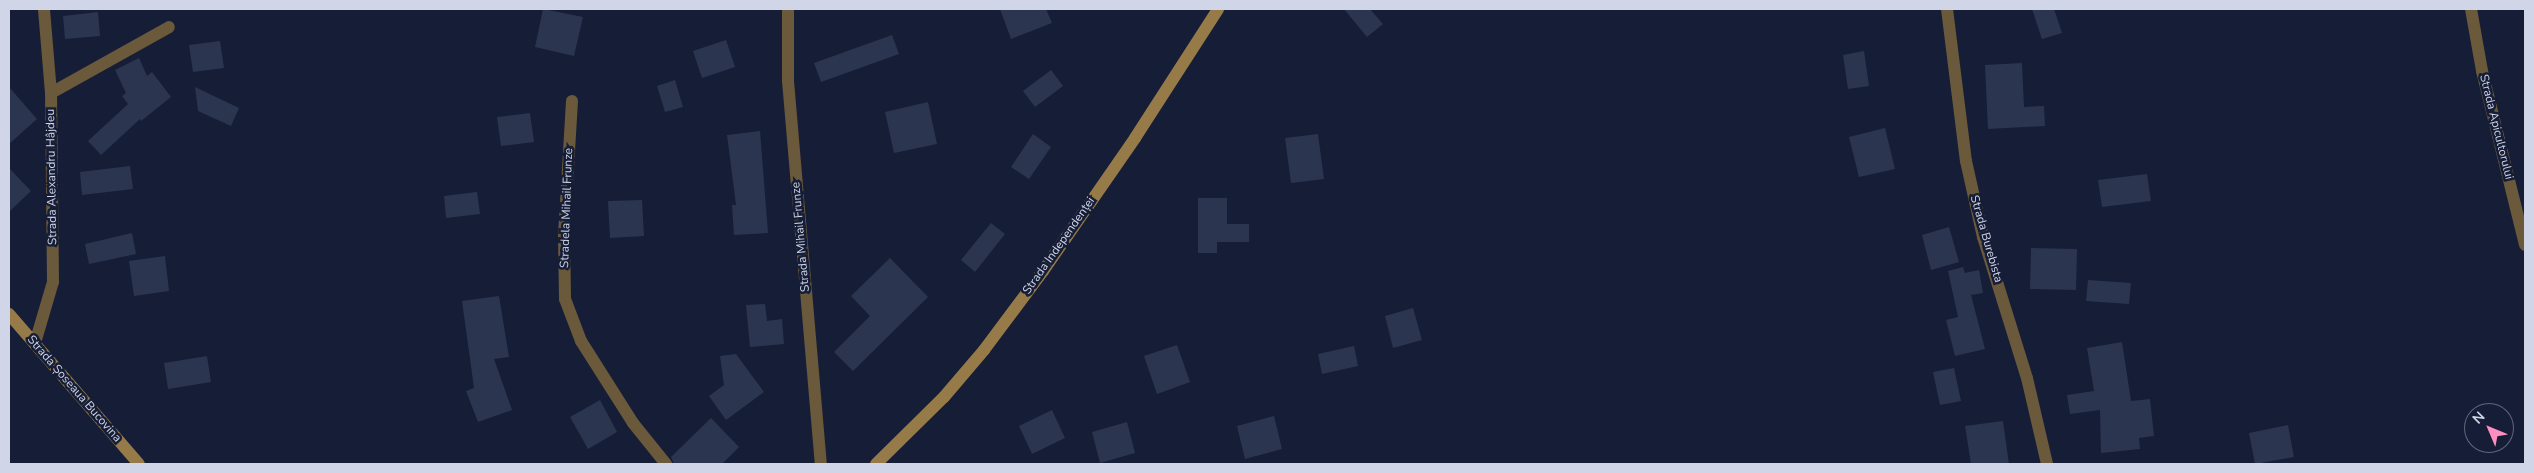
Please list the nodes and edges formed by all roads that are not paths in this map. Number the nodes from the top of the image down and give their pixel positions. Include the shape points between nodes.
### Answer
1 (44, 9) edge
2 (788, 9) edge
3 (1218, 9) edge
4 (1947, 9) edge
5 (2471, 9) edge
6 (168, 27) dead end
7 (51, 93) junction
8 (572, 101) dead end
9 (2525, 245) edge
10 (9, 314) edge
11 (35, 343) junction
12 (139, 464) edge
13 (666, 464) edge
14 (821, 464) edge
15 (876, 464) edge
16 (2047, 464) edge

1 - 7 street, Strada Alexandru Hâjdeu
2 - 14 street, Strada Mihail Frunze via 788,81
3 - 15 main road, Strada Independenței via 1043,271 984,350 944,397
4 - 16 street, Strada Burebista via 1966,162 1984,237 2027,378
5 - 9 street, Strada Apicultorului via 2482,72
6 - 7 street
7 - 11 street, Strada Alexandru Hâjdeu via 53,282
8 - 13 street, Stradela Mihail Frunze via 564,236 565,299 581,341 633,423
10 - 11 main road, Strada Șoseaua Bucovina
11 - 12 main road, Strada Șoseaua Bucovina

